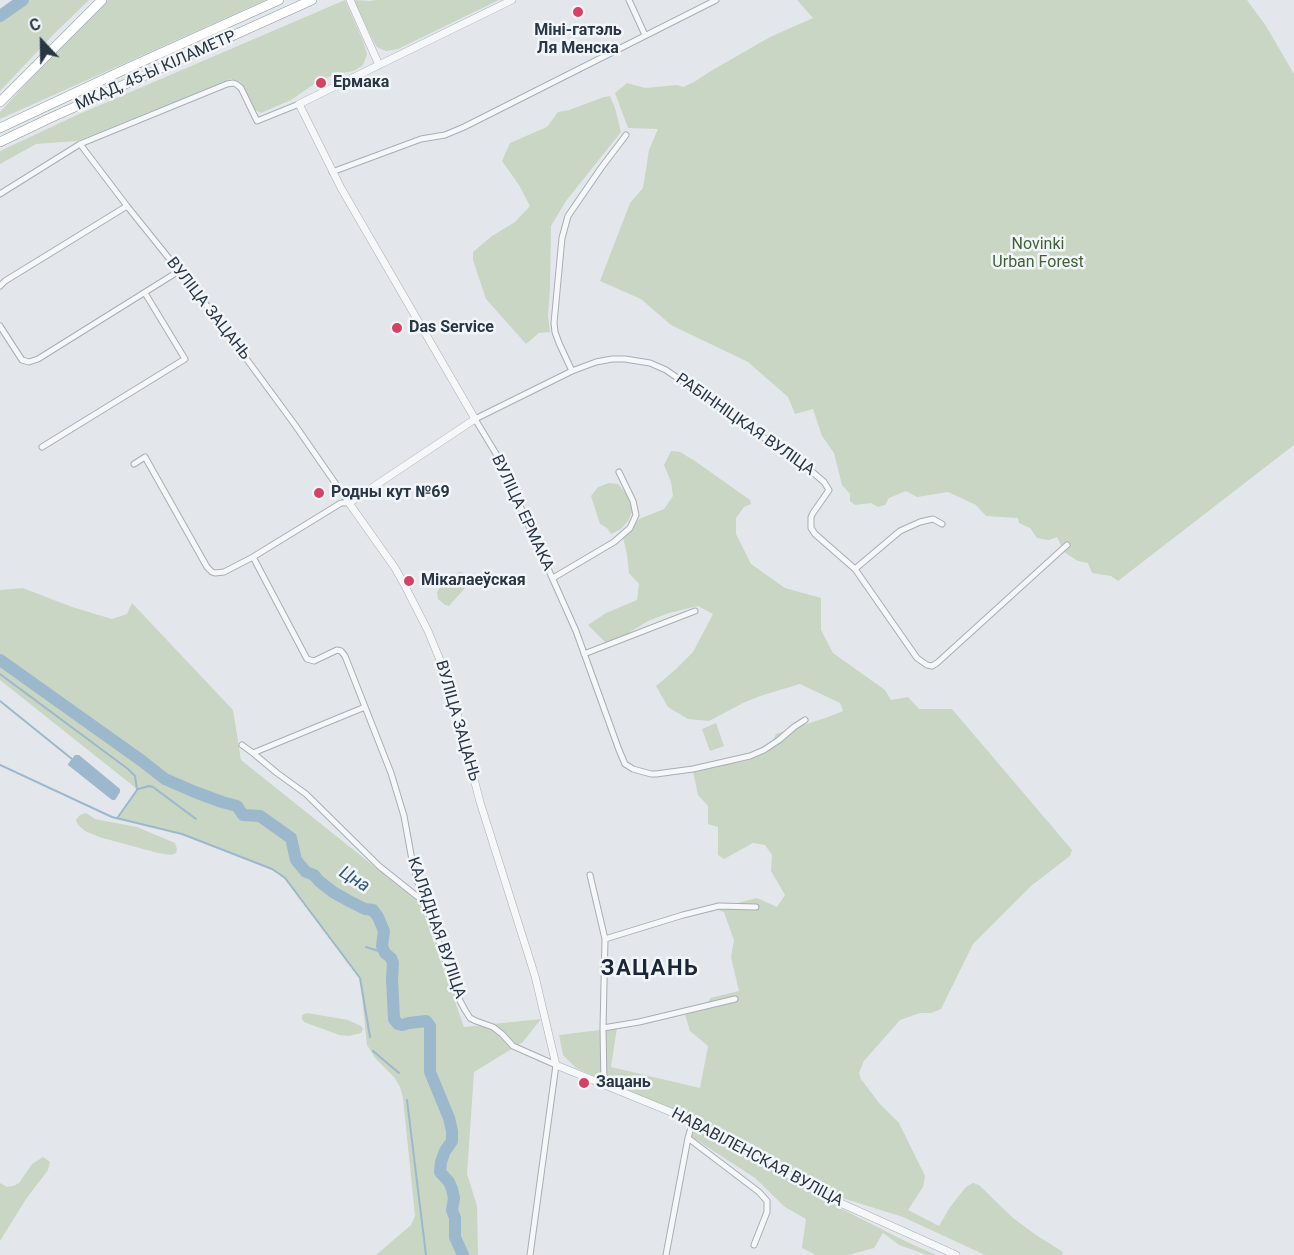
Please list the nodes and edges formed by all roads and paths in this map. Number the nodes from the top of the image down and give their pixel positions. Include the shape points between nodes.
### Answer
1 (102, 0) edge
2 (279, 0) edge
3 (312, 0) edge
4 (350, 0) edge
5 (512, 0) edge
6 (629, 0) edge
7 (716, 0) edge
8 (645, 35) junction
9 (379, 65) junction
10 (0, 102) edge
11 (299, 104) junction
12 (0, 128) edge
13 (626, 135) dead end
14 (0, 142) edge
15 (80, 144) junction
16 (332, 172) junction
17 (0, 194) edge
18 (127, 206) junction
19 (179, 271) junction
20 (0, 286) edge
21 (145, 293) junction
22 (0, 326) edge
23 (572, 371) junction
24 (475, 419) junction
25 (42, 447) dead end
26 (134, 464) dead end
27 (619, 472) dead end
28 (350, 503) junction
29 (942, 524) dead end
30 (1067, 545) dead end
31 (253, 557) junction
32 (855, 569) junction
33 (553, 578) junction
34 (695, 611) dead end
35 (584, 654) junction
36 (364, 707) junction
37 (805, 720) dead end
38 (242, 745) dead end
39 (253, 753) junction
40 (590, 875) dead end
41 (424, 902) junction
42 (756, 907) dead end
43 (605, 939) junction
44 (735, 999) dead end
45 (603, 1028) junction
46 (556, 1065) junction
47 (604, 1085) junction
48 (693, 1121) junction
49 (688, 1138) junction
50 (754, 1245) dead end
51 (530, 1255) edge
52 (666, 1255) edge
53 (956, 1255) edge

1 - 10 highway
2 - 12 highway, МКАД, 45-Ы КІЛАМЕТР
3 - 14 highway, МКАД, 45-Ы КІЛАМЕТР
4 - 9 street
5 - 9 street
6 - 8 street
7 - 8 street
8 - 16 street via 464,127
9 - 11 street
11 - 15 street via 257,121 241,87 233,83
11 - 16 street, ВУЛІЦА ЕРМАКА
13 - 23 street via 568,216 562,238 554,323
15 - 17 street
15 - 18 street, ВУЛІЦА ЗАЦАНЬ
16 - 24 street, ВУЛІЦА ЕРМАКА
18 - 19 street, ВУЛІЦА ЗАЦАНЬ
18 - 20 street
19 - 21 street
19 - 28 street, ВУЛІЦА ЗАЦАНЬ
21 - 22 street via 28,362 22,360
21 - 25 street via 185,359
23 - 24 street, РАБІННІЦКАЯ ВУЛІЦА
23 - 32 street, РАБІННІЦКАЯ ВУЛІЦА via 612,359 650,363 666,370 808,469 829,490 811,517 811,528
24 - 28 street
24 - 33 street, ВУЛІЦА ЕРМАКА via 498,457
26 - 31 street via 145,457 212,572 224,572
27 - 33 street via 636,515 630,528 614,542
28 - 31 street via 341,503
28 - 46 street, ВУЛІЦА ЗАЦАНЬ via 404,584 449,682 483,813 535,976
29 - 32 street via 933,519 900,531
30 - 32 street, РАБІННІЦКАЯ ВУЛІЦА via 932,666 917,658
31 - 36 street, КАЛЯДНАЯ ВУЛІЦА via 307,659 314,661 341,651
33 - 35 street, ВУЛІЦА ЕРМАКА
34 - 35 street
35 - 37 street, ВУЛІЦА ЕРМАКА via 619,750 625,764 633,769 668,773 750,756
36 - 39 street
36 - 41 street, КАЛЯДНАЯ ВУЛІЦА via 391,773
38 - 39 street
39 - 41 street via 306,794 379,866
40 - 43 street
41 - 46 street, КАЛЯДНАЯ ВУЛІЦА via 458,997 470,1018 493,1028 513,1046
42 - 43 street via 719,906
43 - 45 street
44 - 45 street
45 - 47 street
46 - 47 street, НАВАВІЛЕНСКАЯ ВУЛІЦА
46 - 51 street, ВУЛІЦА ЗАЦАНЬ
47 - 48 street, НАВАВІЛЕНСКАЯ ВУЛІЦА
48 - 49 street
48 - 53 street, НАВАВІЛЕНСКАЯ ВУЛІЦА via 836,1201
49 - 50 street via 766,1201 767,1212
49 - 52 street

